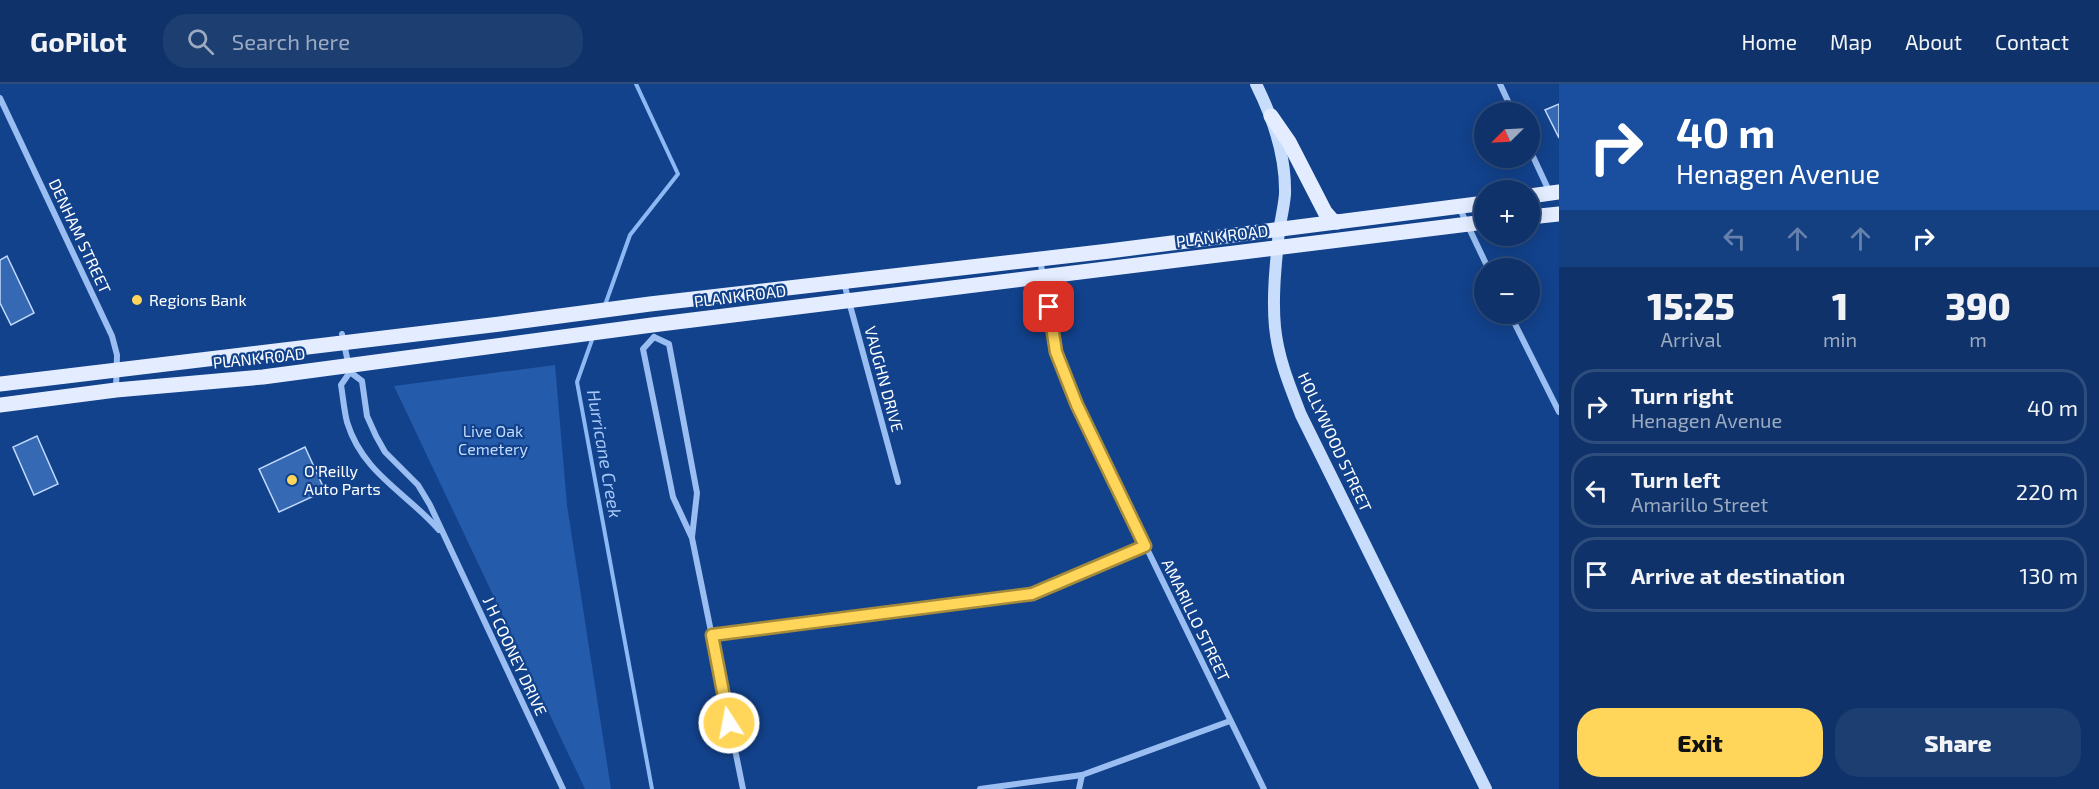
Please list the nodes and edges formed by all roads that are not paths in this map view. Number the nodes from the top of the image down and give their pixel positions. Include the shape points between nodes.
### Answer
1 (1256, 84) edge
2 (1500, 84) edge
3 (0, 98) edge
4 (1508, 102) edge
5 (1271, 116) junction
6 (1540, 168) edge
7 (1554, 193) edge
8 (1474, 205) edge
9 (1460, 207) junction
10 (1559, 214) edge
11 (1540, 216) edge
12 (1337, 222) junction
13 (1474, 224) edge
14 (1467, 225) junction
15 (1280, 229) junction
16 (1278, 247) junction
17 (1040, 258) junction
18 (1483, 258) edge
19 (1043, 276) junction
20 (844, 282) junction
21 (849, 300) junction
22 (650, 304) junction
23 (1515, 324) edge
24 (653, 331) junction
25 (344, 339) junction
26 (349, 369) junction
27 (117, 370) junction
28 (0, 384) edge
29 (116, 390) junction
30 (0, 405) edge
31 (1559, 412) edge
32 (898, 483) dead end
33 (443, 535) junction
34 (692, 538) junction
35 (1145, 546) junction
36 (712, 635) junction
37 (1230, 721) junction
38 (1082, 775) junction
39 (563, 789) edge
40 (743, 789) edge
41 (980, 789) edge
42 (1078, 789) edge
43 (1264, 789) edge
44 (1486, 789) edge

1 - 5 street, HOLLYWOOD STREET
2 - 4 street
3 - 27 street, DENHAM STREET via 112,336
5 - 12 main road via 1325,212
5 - 15 street, HOLLYWOOD STREET via 1285,180
6 - 7 street
8 - 9 main road, PLANK ROAD
9 - 12 main road, PLANK ROAD
9 - 14 street
10 - 11 main road
12 - 15 main road, PLANK ROAD
13 - 14 main road, PLANK ROAD
14 - 16 main road, PLANK ROAD
14 - 18 street
15 - 16 street, HOLLYWOOD STREET
15 - 17 main road, PLANK ROAD
16 - 19 main road, PLANK ROAD
16 - 44 street, HOLLYWOOD STREET via 1275,327 1293,394
17 - 19 street, AMARILLO STREET
17 - 20 main road, PLANK ROAD
19 - 21 main road, PLANK ROAD
19 - 35 street, AMARILLO STREET via 1056,352 1077,405
20 - 21 street, VAUGHN DRIVE
20 - 22 main road, PLANK ROAD
21 - 24 main road, PLANK ROAD
21 - 32 street, VAUGHN DRIVE
22 - 24 street
22 - 25 main road, PLANK ROAD
23 - 31 street
24 - 26 main road, PLANK ROAD via 618,330 568,336
24 - 34 street via 643,349 673,497
24 - 34 street via 669,344 671,353 697,493
25 - 26 street, J H COONEY DRIVE
25 - 27 main road, PLANK ROAD
26 - 29 main road, PLANK ROAD
26 - 33 street, J H COONEY DRIVE via 362,381 367,416 385,452 422,491
26 - 33 street, J H COONEY DRIVE via 341,385 346,419 359,450 378,475 425,514
27 - 28 main road, PLANK ROAD
27 - 29 street, DENHAM STREET
29 - 30 main road, PLANK ROAD
33 - 39 street, J H COONEY DRIVE
34 - 36 street
35 - 36 street via 1032,594
35 - 37 street, AMARILLO STREET
36 - 40 street
37 - 38 street
37 - 43 street, AMARILLO STREET
38 - 41 street
38 - 42 street

